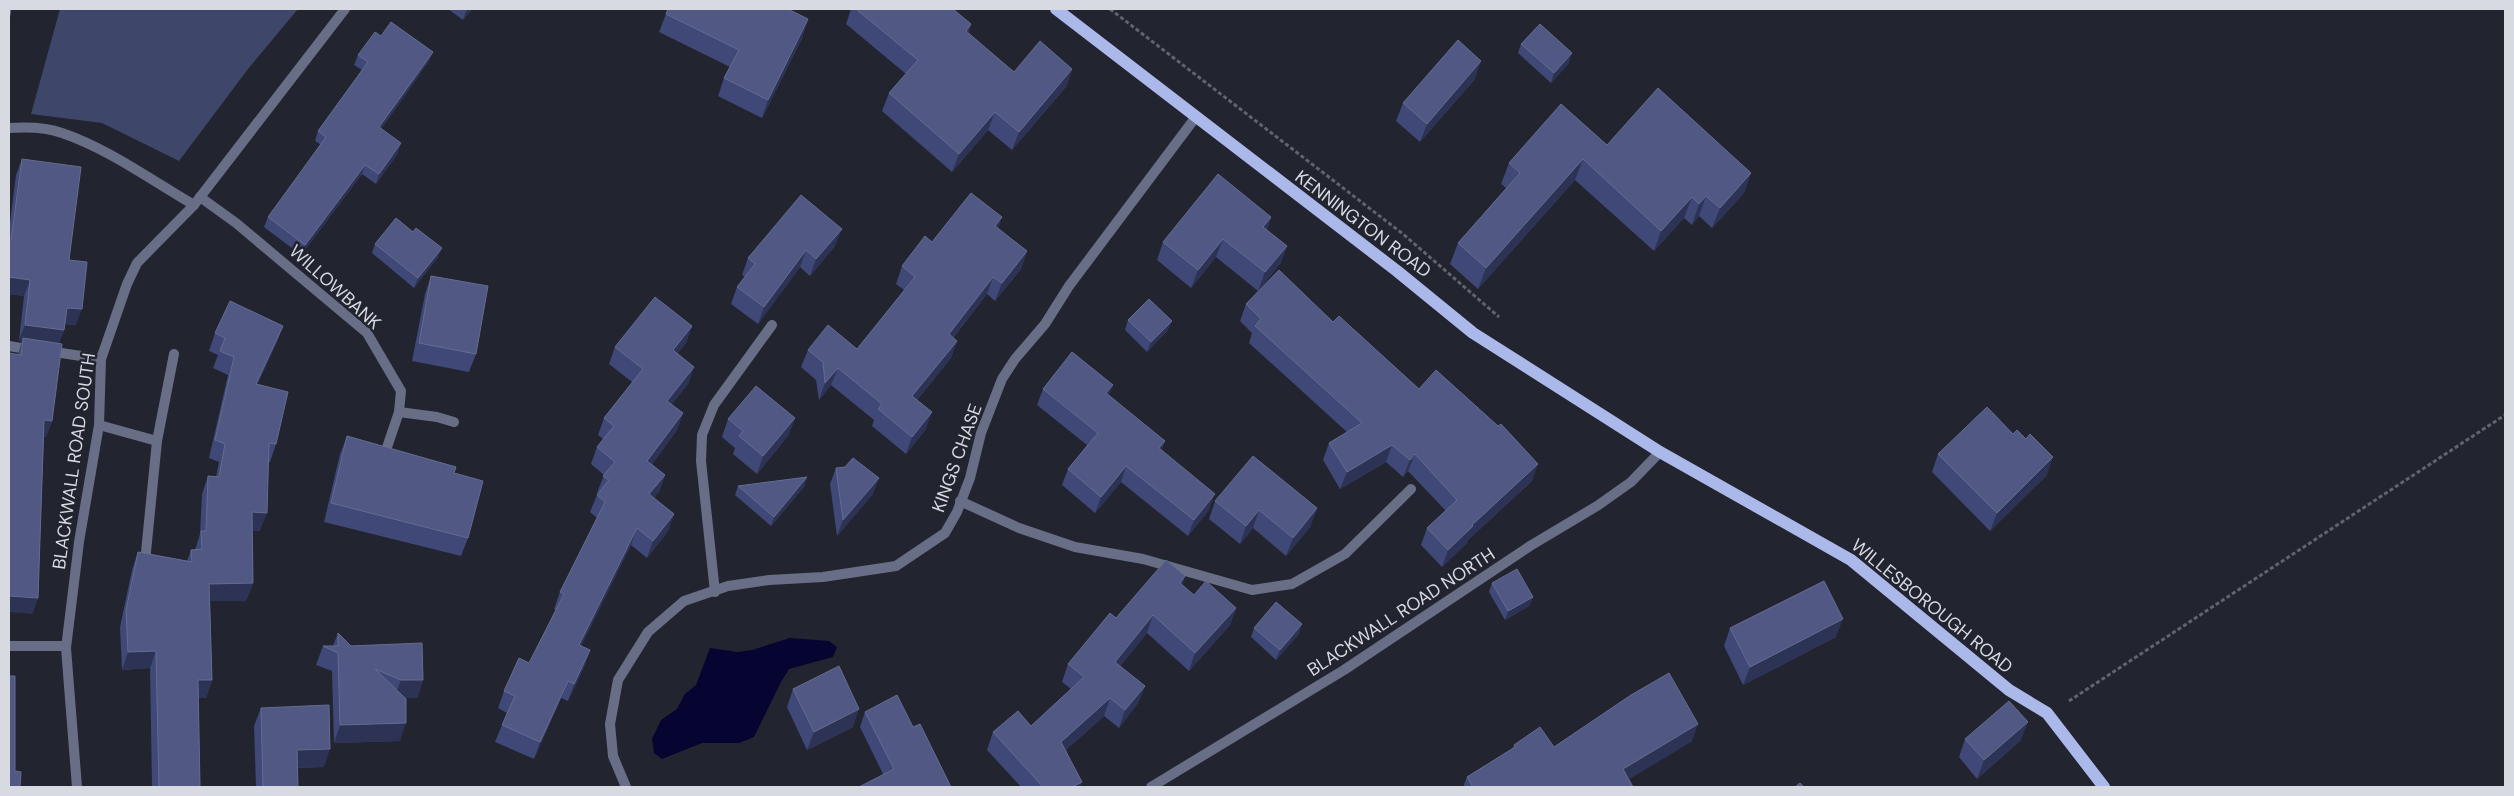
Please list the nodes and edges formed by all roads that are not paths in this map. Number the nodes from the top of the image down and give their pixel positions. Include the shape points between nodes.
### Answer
1 (345, 9) edge
2 (1056, 9) edge
3 (1195, 118) junction
4 (9, 128) edge
5 (200, 197) junction
6 (194, 205) junction
7 (772, 325) dead end
8 (9, 346) edge
9 (174, 354) dead end
10 (101, 358) junction
11 (399, 412) junction
12 (454, 422) dead end
13 (99, 425) junction
14 (157, 441) junction
15 (1660, 452) junction
16 (383, 459) edge
17 (1411, 489) dead end
18 (960, 501) junction
19 (145, 562) edge
20 (715, 592) junction
21 (9, 646) edge
22 (66, 646) junction
23 (77, 787) edge
24 (626, 787) edge
25 (1151, 787) edge
26 (2104, 787) edge

1 - 5 street, BLACKWALL ROAD SOUTH
2 - 3 main road, KENNINGTON ROAD
3 - 15 main road, KENNINGTON ROAD via 1392,267 1472,333
3 - 18 street, KINGS CHASE via 1002,379 981,432 970,478
4 - 6 street via 61,132 102,151
5 - 6 street, BLACKWALL ROAD SOUTH
5 - 11 street, WILLOWBANK via 367,333 401,390
6 - 10 street, BLACKWALL ROAD SOUTH via 137,263
7 - 20 street via 714,405 702,435 701,461
8 - 10 street
9 - 14 street
10 - 13 street, BLACKWALL ROAD SOUTH
11 - 12 street
11 - 16 street, WILLOWBANK
13 - 14 street
13 - 22 street, BLACKWALL ROAD SOUTH via 79,542
14 - 19 street
15 - 25 street, BLACKWALL ROAD NORTH via 1631,482 1597,506 1530,546 1344,670
15 - 26 main road, WILLESBOROUGH ROAD via 1851,560 2009,690 2047,713
17 - 18 street via 1345,554 1292,584 1252,590 1143,559 1075,547 1019,528
18 - 20 street, KINGS CHASE via 945,533 896,566 823,577 769,580 728,586
20 - 24 street, KINGS CHASE via 684,601 648,632 618,680 610,724 613,756
21 - 22 street
22 - 23 street, BLACKWALL ROAD SOUTH

